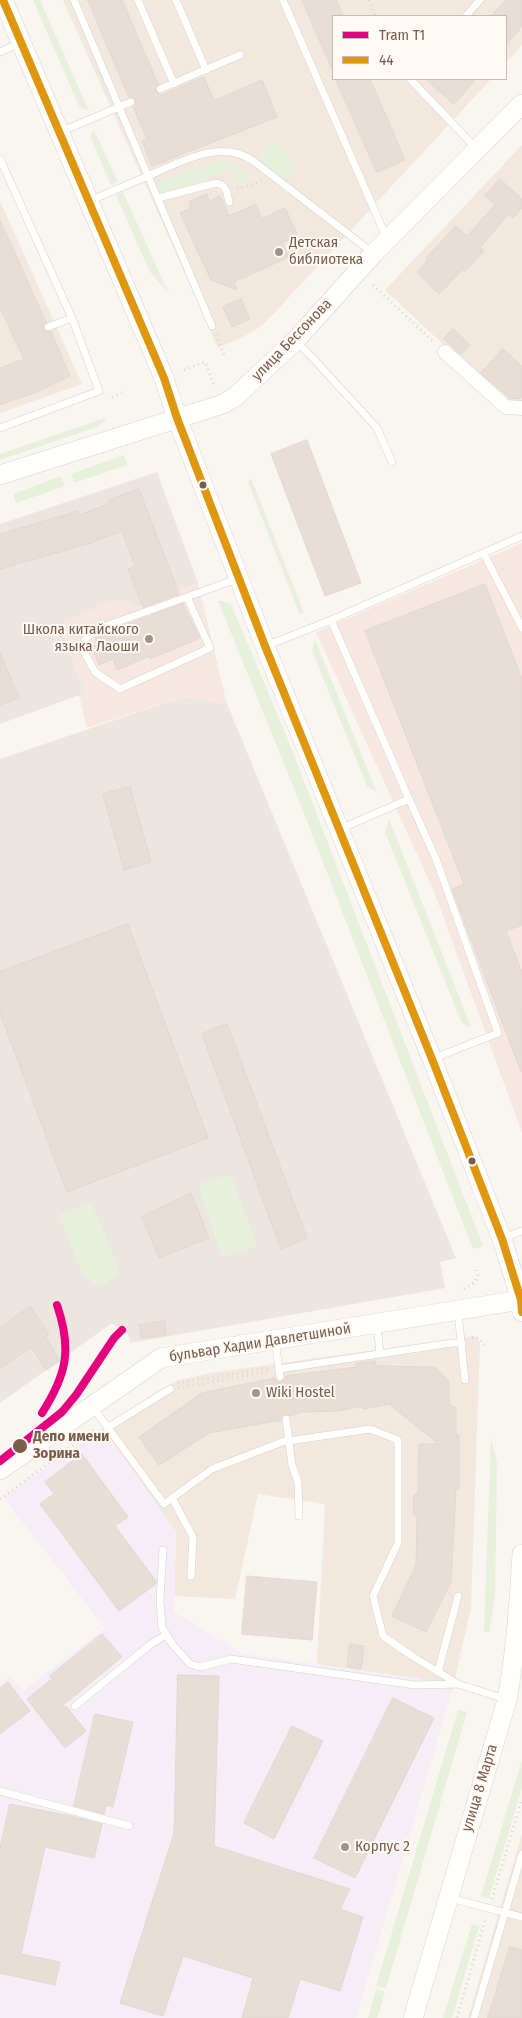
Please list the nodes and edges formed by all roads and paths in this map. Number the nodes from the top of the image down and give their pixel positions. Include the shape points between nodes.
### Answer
1 (4, 0) edge
2 (74, 0) edge
3 (138, 0) edge
4 (176, 0) edge
5 (283, 0) edge
6 (369, 0) edge
7 (480, 0) edge
8 (375, 15) edge
9 (467, 15) edge
10 (22, 43) junction
11 (0, 52) edge
12 (240, 55) dead end
13 (206, 70) junction
14 (412, 80) edge
15 (174, 84) junction
16 (160, 89) dead end
17 (131, 102) dead end
18 (522, 104) edge
19 (119, 107) junction
20 (59, 132) junction
21 (478, 150) junction
22 (0, 158) edge
23 (148, 176) junction
24 (259, 182) dead end
25 (243, 187) dead end
26 (158, 198) junction
27 (89, 201) junction
28 (229, 202) dead end
29 (380, 246) junction
30 (373, 285) dead end
31 (72, 318) junction
32 (212, 326) joint
33 (48, 327) dead end
34 (295, 341) junction
35 (445, 352) joint
36 (224, 355) dead end
37 (184, 370) dead end
38 (215, 388) dead end
39 (122, 393) dead end
40 (112, 397) dead end
41 (522, 408) edge
42 (177, 418) junction
43 (0, 428) edge
44 (392, 462) dead end
45 (0, 475) edge
46 (522, 536) edge
47 (484, 554) junction
48 (239, 578) junction
49 (187, 597) junction
50 (331, 620) junction
51 (522, 628) edge
52 (265, 646) junction
53 (409, 799) junction
54 (340, 829) junction
55 (432, 1059) junction
56 (522, 1231) edge
57 (502, 1239) junction
58 (476, 1268) dead end
59 (464, 1289) dead end
60 (522, 1304) edge
61 (458, 1311) junction
62 (377, 1324) junction
63 (275, 1340) junction
64 (462, 1341) junction
65 (486, 1347) dead end
66 (380, 1354) junction
67 (279, 1371) junction
68 (465, 1380) dead end
69 (169, 1387) joint
70 (92, 1406) junction
71 (286, 1419) dead end
72 (105, 1425) junction
73 (290, 1441) junction
74 (0, 1470) edge
75 (172, 1498) junction
76 (0, 1499) edge
77 (299, 1516) dead end
78 (163, 1550) dead end
79 (522, 1554) edge
80 (191, 1576) dead end
81 (458, 1596) dead end
82 (520, 1630) edge
83 (166, 1634) junction
84 (438, 1672) junction
85 (458, 1684) junction
86 (506, 1700) junction
87 (74, 1706) dead end
88 (0, 1791) edge
89 (129, 1826) dead end
90 (522, 1854) edge
91 (447, 1898) junction
92 (505, 1913) junction
93 (522, 1917) edge
94 (413, 2018) edge
95 (474, 2018) edge

1 - 10 main road
2 - 19 lane
3 - 15 lane
4 - 13 lane
5 - 29 lane
6 - 8 path
7 - 9 lane
10 - 11 lane
10 - 20 main road
12 - 13 lane
13 - 15 lane
14 - 21 lane
15 - 16 lane
17 - 19 lane
18 - 21 main road, улица Бессонова
19 - 20 lane
19 - 23 lane
20 - 27 main road
21 - 29 main road, улица Бессонова
22 - 31 lane
23 - 26 lane
23 - 27 lane
23 - 29 lane via 217,151 238,152
24 - 25 path
26 - 28 lane via 216,183 226,188
26 - 32 lane
27 - 42 main road via 164,378
29 - 34 main road, улица Бессонова
30 - 35 path
31 - 33 lane
31 - 43 lane via 99,391
32 - 36 path
34 - 42 main road, улица Бессонова via 235,397
34 - 44 lane via 377,428
35 - 41 street via 506,407
37 - 38 path via 205,362
39 - 40 path
42 - 45 main road, улица Бессонова
42 - 48 main road
46 - 47 lane
47 - 50 lane
47 - 51 lane
48 - 49 lane
48 - 52 main road
49 - 49 lane via 210,648 120,689 95,672 82,648 86,638 100,628
50 - 52 lane
50 - 53 lane
52 - 54 main road
53 - 54 lane
53 - 55 lane via 436,859 498,1033
54 - 55 main road
55 - 57 main road
56 - 57 lane
57 - 60 main road
58 - 59 path via 478,1276 475,1282
60 - 61 main road, бульвар Хадии Давлетшиной
61 - 62 main road, бульвар Хадии Давлетшиной
61 - 64 lane
62 - 63 main road, бульвар Хадии Давлетшиной
62 - 66 lane
63 - 67 lane
63 - 70 main road, бульвар Хадии Давлетшиной via 161,1358
64 - 65 path via 479,1338
64 - 66 lane
64 - 68 lane
66 - 67 lane
67 - 69 path
69 - 72 lane
70 - 72 lane
70 - 74 main road, бульвар Хадии Давлетшиной
71 - 73 lane
72 - 75 lane via 164,1504
72 - 76 path
73 - 75 lane via 212,1469
73 - 77 lane via 292,1465 298,1482
73 - 84 lane via 370,1429 398,1440 398,1543 373,1596 383,1636
75 - 80 lane via 193,1537
78 - 83 lane via 160,1599 162,1628
79 - 82 main road, улица 8 Марта
81 - 84 lane
82 - 86 main road, улица 8 Марта
83 - 85 lane via 190,1664 200,1667 231,1659 415,1685
83 - 87 lane
84 - 85 lane
85 - 86 lane
86 - 91 main road, улица 8 Марта
88 - 89 lane
90 - 92 lane
91 - 92 lane
91 - 94 main road, улица 8 Марта
92 - 93 lane
92 - 95 lane

